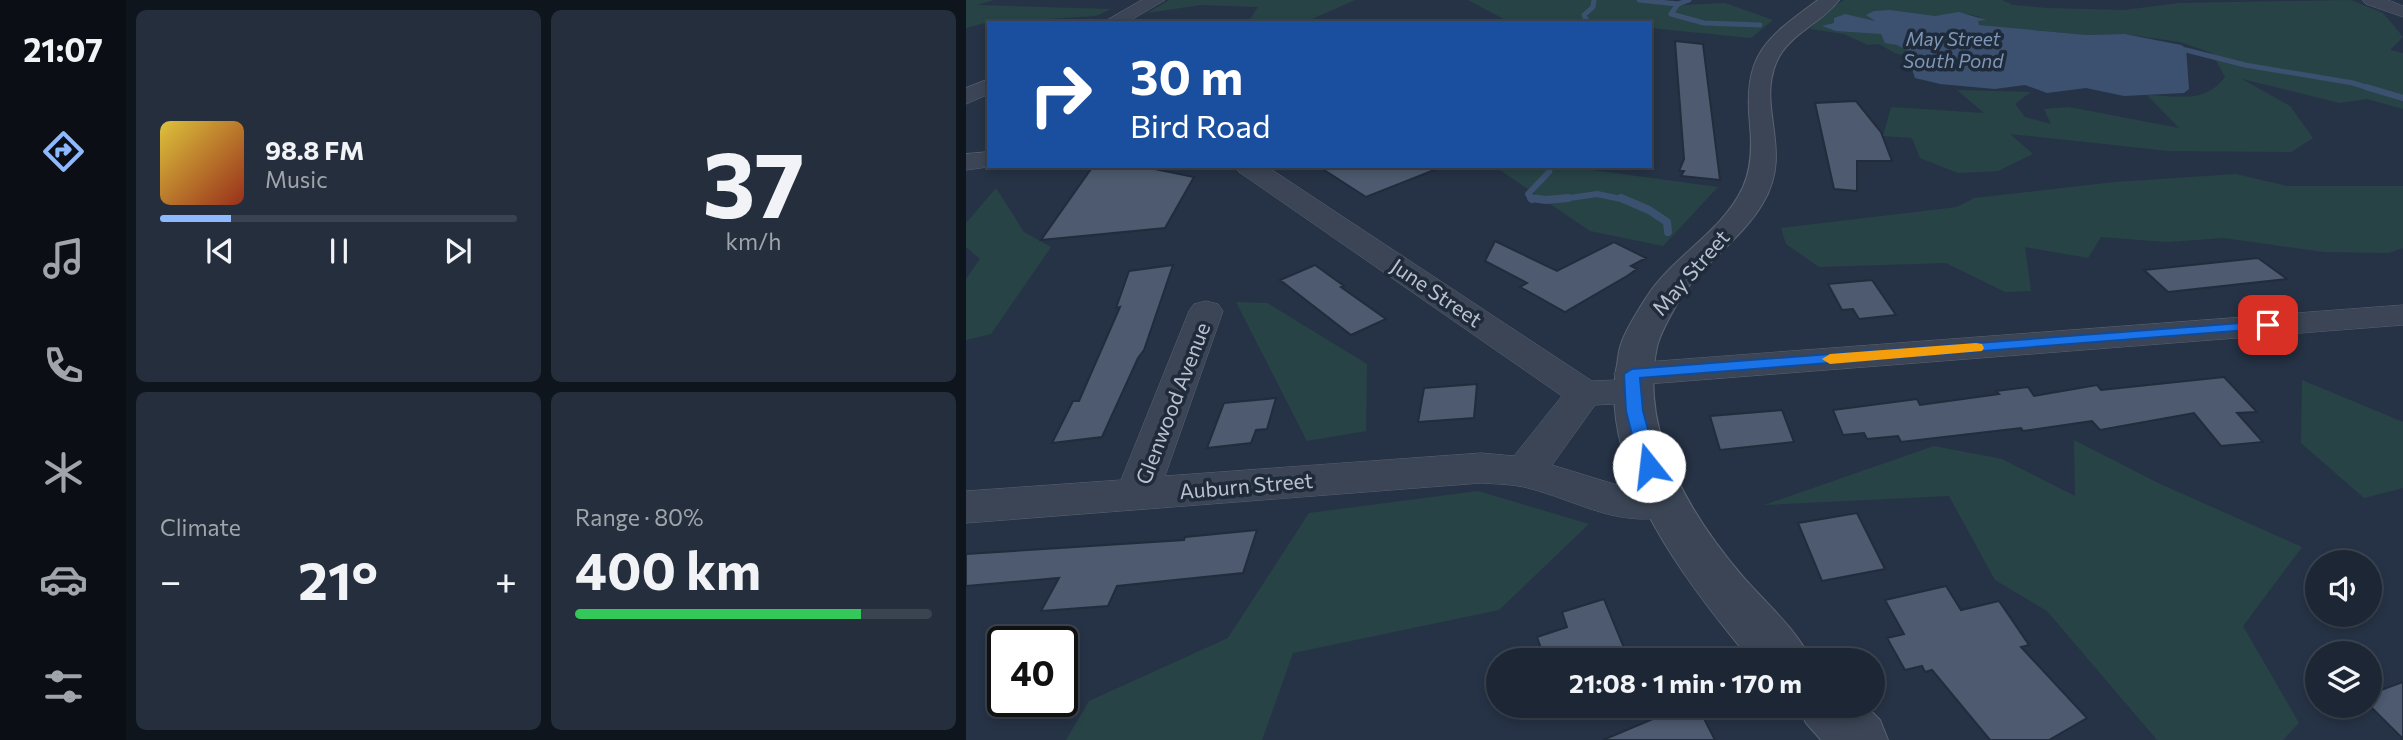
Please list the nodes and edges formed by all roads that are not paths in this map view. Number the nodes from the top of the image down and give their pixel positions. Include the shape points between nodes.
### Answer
1 (1156, 0) edge
2 (1830, 0) edge
3 (2372, 0) edge
4 (2403, 12) edge
5 (1115, 21) edge
6 (987, 86) edge
7 (966, 97) edge
8 (987, 160) edge
9 (966, 162) edge
10 (1251, 168) edge
11 (1206, 311) dead end
12 (2403, 315) edge
13 (1632, 382) junction
14 (1584, 393) junction
15 (1525, 472) junction
16 (1137, 494) junction
17 (1667, 502) junction
18 (966, 507) edge
19 (1774, 648) edge
20 (1838, 718) edge
21 (1859, 740) edge

1 - 5 street
2 - 13 street, May Street via 1794,28 1772,53 1759,85 1766,150 1753,197 1662,298 1638,344
3 - 4 street
6 - 7 street
8 - 9 street
10 - 14 street, June Street
11 - 16 street, Glenwood Avenue
12 - 13 street
13 - 14 street
13 - 17 street, May Street via 1649,466
14 - 15 street
15 - 16 street, Auburn Street via 1481,468
15 - 17 street, Auburn Street via 1627,504
16 - 18 street, Auburn Street
17 - 19 street, May Street via 1691,545
20 - 21 street

